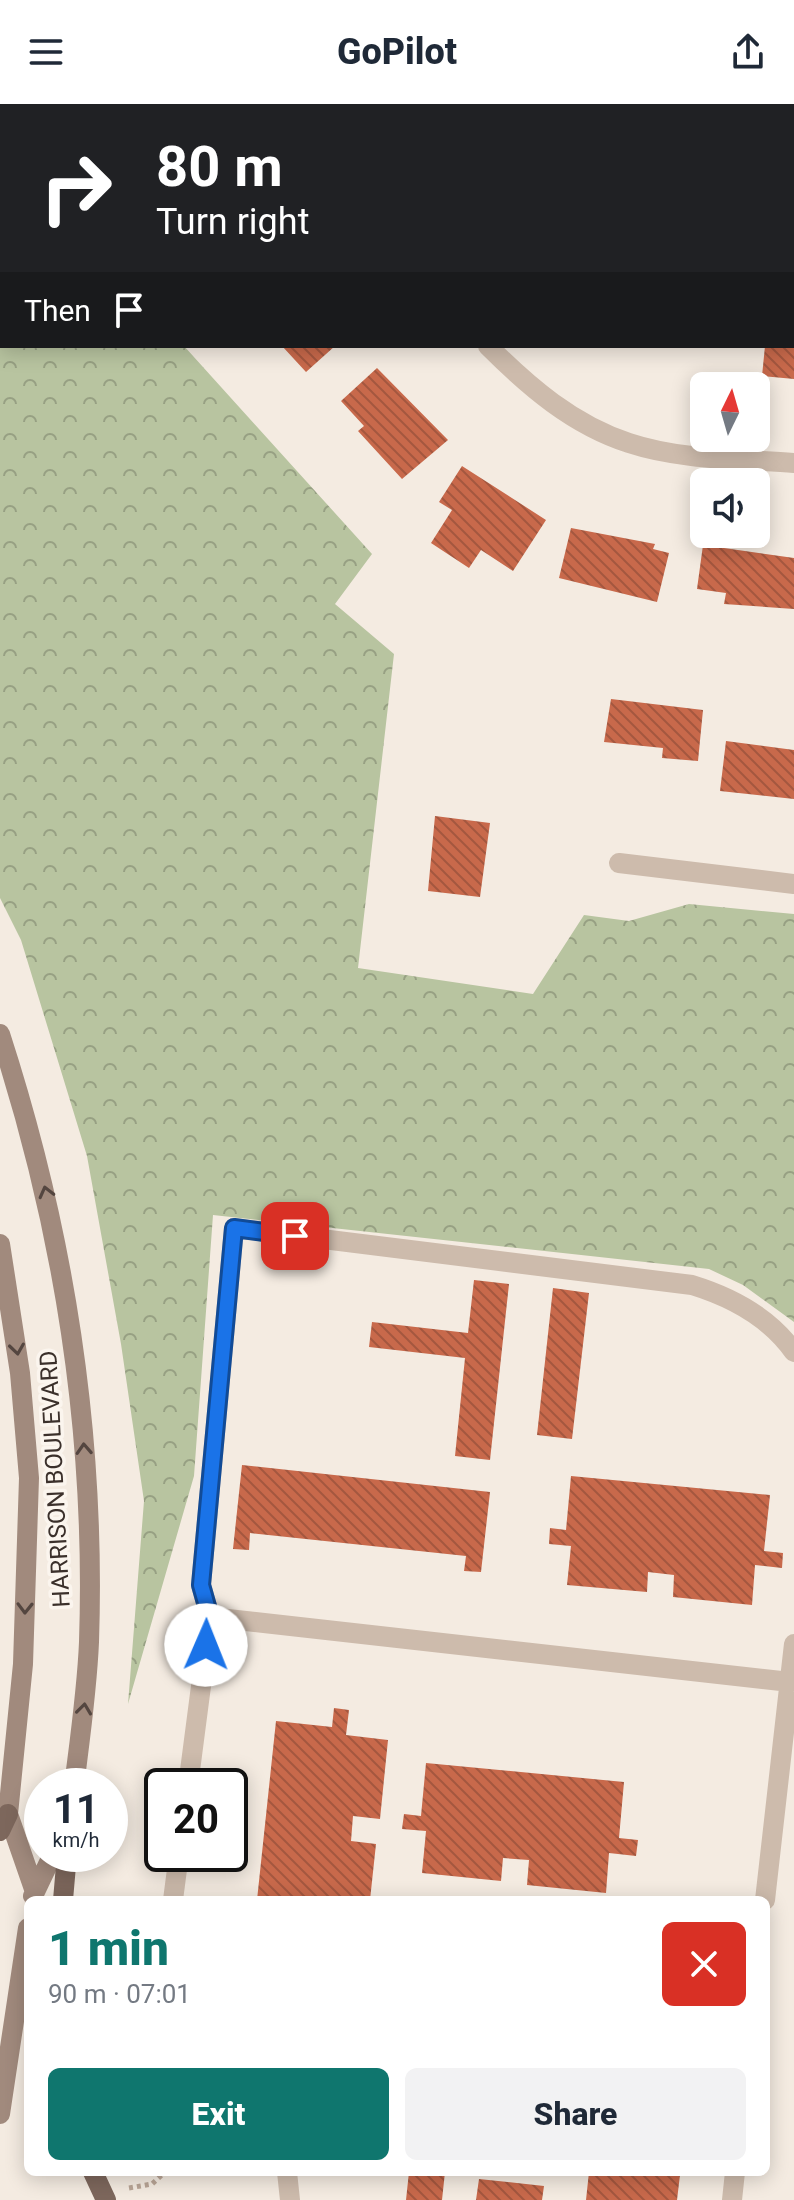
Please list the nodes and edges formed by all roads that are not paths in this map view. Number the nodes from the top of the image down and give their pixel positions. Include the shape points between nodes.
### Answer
1 (490, 348) edge
2 (794, 463) edge
3 (619, 863) dead end
4 (794, 884) edge
5 (0, 1034) edge
6 (0, 1244) edge
7 (794, 1352) edge
8 (210, 1617) junction
9 (794, 1644) edge
10 (790, 1682) junction
11 (76, 1768) edge
12 (190, 1768) edge
13 (4, 1822) edge
14 (44, 1872) edge
15 (65, 1872) edge
16 (177, 1872) edge
17 (33, 1894) edge
18 (63, 1896) edge
19 (174, 1896) edge
20 (765, 1896) edge
21 (24, 1955) edge
22 (0, 2114) edge
23 (96, 2176) edge
24 (287, 2176) edge
25 (735, 2176) edge
26 (113, 2195) edge
27 (290, 2200) edge
28 (732, 2200) edge

1 - 2 street via 550,403 630,444
3 - 4 street
11 -> 5 main road, HARRISON BOULEVARD via 89,1641 83,1418 56,1237
6 -> 13 main road, HARRISON BOULEVARD via 29,1478 23,1664
7 - 8 street via 740,1305 692,1285 234,1228 201,1585
8 - 10 street
8 - 12 street
9 - 10 street
10 - 20 street
13 - 17 main road, HARRISON BOULEVARD
14 - 17 main road, HARRISON BOULEVARD
15 - 18 main road
16 - 19 street
21 - 22 main road
23 - 26 main road
24 - 27 street
25 - 28 street

